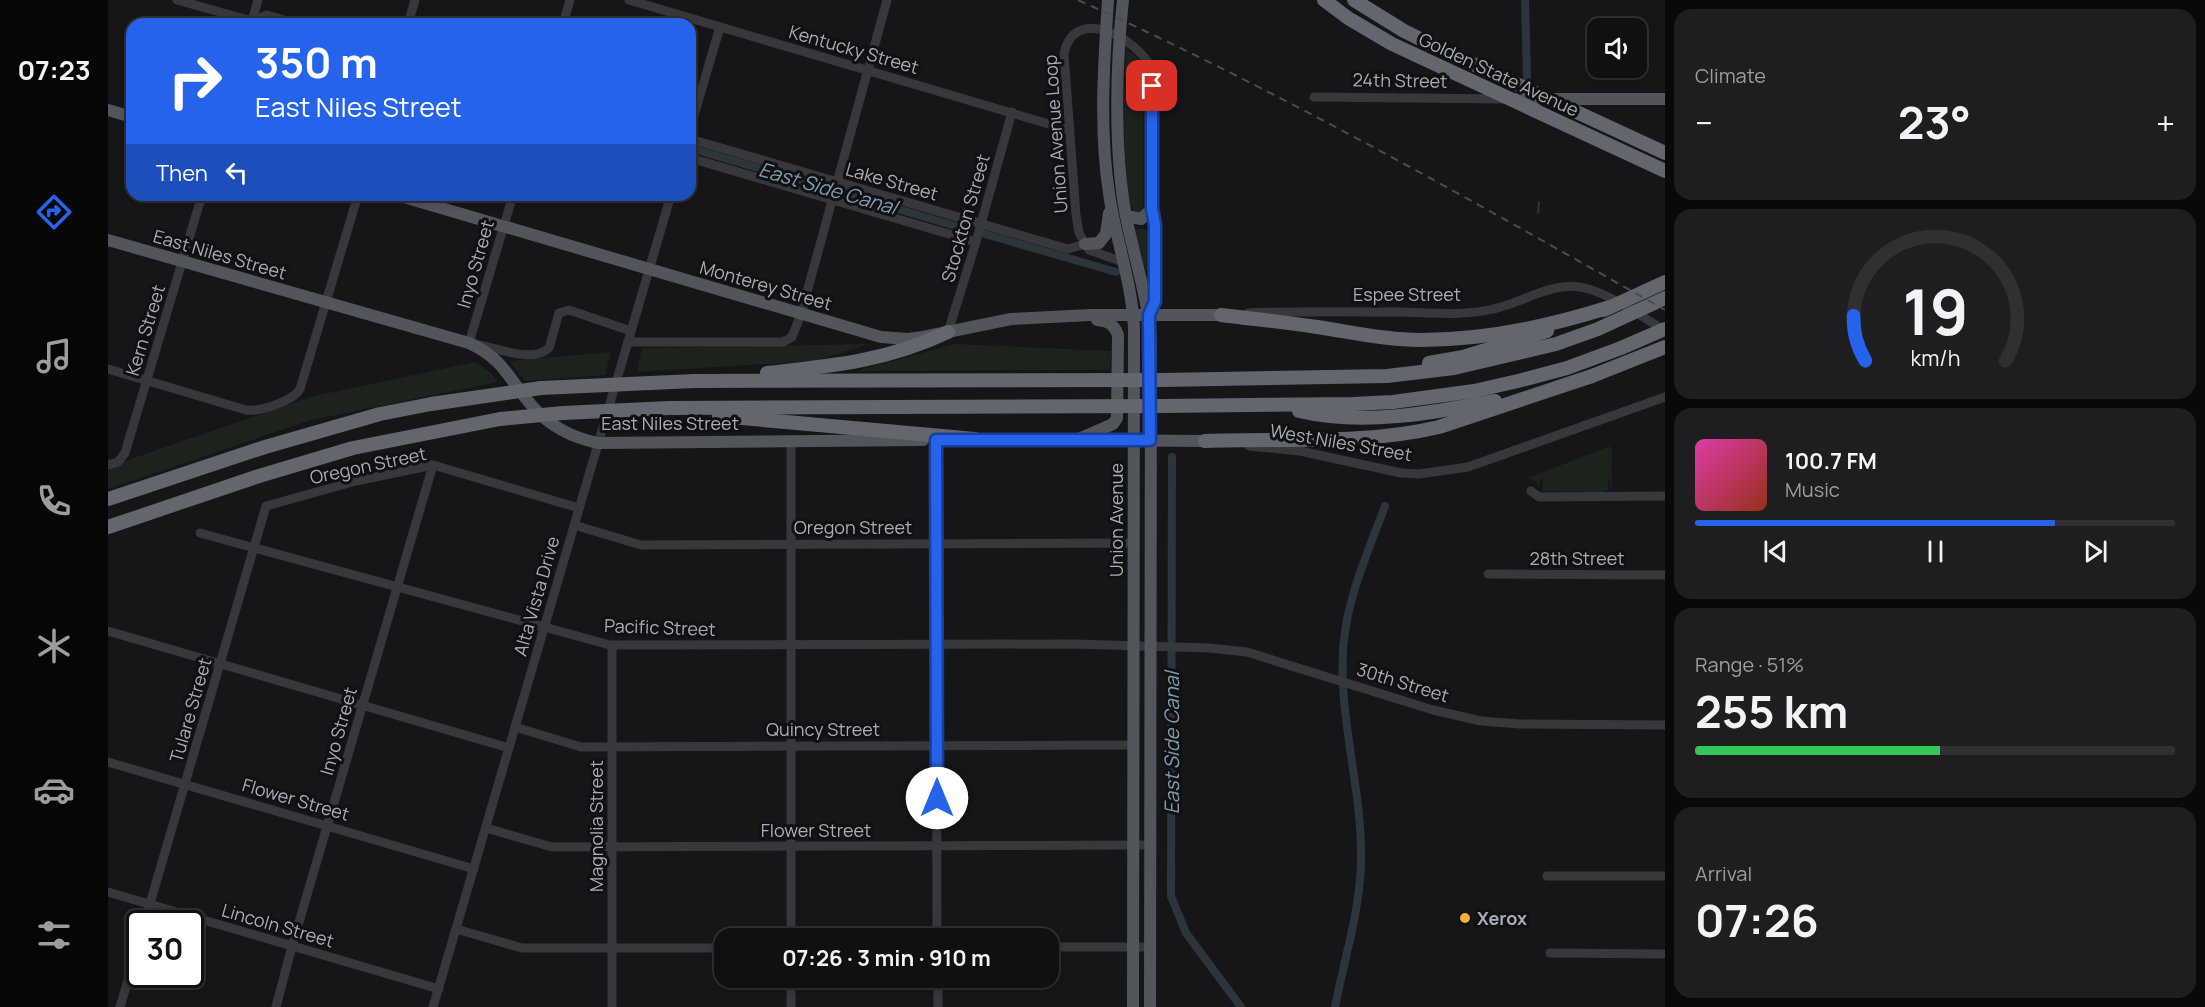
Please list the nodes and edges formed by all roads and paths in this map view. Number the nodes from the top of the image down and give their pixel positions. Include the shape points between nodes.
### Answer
1 (177, 0) edge
2 (258, 0) edge
3 (415, 0) edge
4 (570, 0) edge
5 (629, 0) edge
6 (887, 0) edge
7 (1108, 0) edge
8 (1123, 0) edge
9 (1324, 0) edge
10 (1354, 0) edge
11 (236, 18) edge
12 (253, 18) edge
13 (261, 18) edge
14 (277, 18) edge
15 (410, 18) edge
16 (565, 18) edge
17 (690, 18) edge
18 (696, 20) edge
19 (720, 27) junction
20 (868, 70) junction
21 (1314, 97) dead end
22 (1514, 99) junction
23 (1548, 99) junction
24 (1665, 99) edge
25 (696, 109) edge
26 (108, 110) edge
27 (1012, 112) junction
28 (126, 115) edge
29 (1069, 130) junction
30 (696, 141) edge
31 (1665, 153) edge
32 (696, 160) edge
33 (1665, 171) edge
34 (837, 183) junction
35 (832, 199) junction
36 (200, 201) edge
37 (355, 201) edge
38 (418, 201) edge
39 (511, 201) edge
40 (669, 201) edge
41 (1111, 203) junction
42 (1152, 209) junction
43 (1126, 216) junction
44 (981, 224) junction
45 (504, 226) junction
46 (108, 240) edge
47 (976, 242) junction
48 (1085, 244) junction
49 (183, 262) junction
50 (1123, 262) junction
51 (649, 269) junction
52 (1665, 282) edge
53 (1665, 298) edge
54 (326, 303) junction
55 (801, 314) junction
56 (1133, 315) junction
57 (1149, 315) junction
58 (1221, 315) junction
59 (1074, 316) junction
60 (1580, 318) junction
61 (631, 330) junction
62 (1665, 330) edge
63 (948, 332) junction
64 (628, 342) junction
65 (469, 343) junction
66 (1657, 350) edge
67 (108, 369) edge
68 (1337, 377) junction
69 (146, 381) junction
70 (694, 381) junction
71 (1547, 391) junction
72 (1665, 397) edge
73 (1274, 405) junction
74 (669, 408) junction
75 (975, 439) junction
76 (791, 440) junction
77 (936, 440) junction
78 (1077, 440) junction
79 (1142, 440) junction
80 (1205, 441) junction
81 (598, 443) junction
82 (108, 465) edge
83 (433, 465) junction
84 (1531, 491) dead end
85 (1665, 496) edge
86 (108, 499) edge
87 (267, 506) joint
88 (579, 508) junction
89 (574, 525) junction
90 (108, 527) edge
91 (200, 533) dead end
92 (1134, 543) junction
93 (791, 544) junction
94 (936, 544) junction
95 (254, 549) junction
96 (1488, 574) dead end
97 (1665, 575) edge
98 (397, 588) junction
99 (544, 628) junction
100 (108, 631) edge
101 (936, 644) junction
102 (791, 645) junction
103 (612, 646) junction
104 (1134, 646) junction
105 (1150, 646) junction
106 (220, 663) junction
107 (363, 705) junction
108 (1665, 725) edge
109 (515, 727) junction
110 (937, 745) junction
111 (1134, 745) junction
112 (791, 746) junction
113 (612, 747) junction
114 (509, 748) junction
115 (108, 762) edge
116 (185, 784) junction
117 (327, 826) junction
118 (486, 828) junction
119 (1133, 845) junction
120 (1150, 845) junction
121 (937, 846) junction
122 (612, 847) junction
123 (791, 847) junction
124 (474, 869) junction
125 (1547, 876) dead end
126 (1665, 876) edge
127 (108, 892) edge
128 (150, 905) junction
129 (148, 910) edge
130 (791, 928) edge
131 (938, 928) edge
132 (456, 929) junction
133 (292, 946) junction
134 (1059, 947) edge
135 (1133, 947) junction
136 (1150, 947) junction
137 (612, 948) junction
138 (714, 948) edge
139 (1550, 953) dead end
140 (1665, 954) edge
141 (126, 987) edge
142 (791, 988) edge
143 (938, 988) edge
144 (439, 989) junction
145 (120, 1007) edge
146 (276, 1007) edge
147 (434, 1007) edge
148 (612, 1007) edge
149 (791, 1007) edge
150 (938, 1007) edge
151 (1133, 1007) edge
152 (1150, 1007) edge

1 - 11 street
2 - 12 street
3 - 15 street
4 - 16 street
5 - 17 street, Kentucky Street
6 - 20 street
7 - 41 main road, Union Avenue via 1104,128
8 - 43 main road, Union Avenue via 1118,139
9 - 22 highway, Golden State Avenue via 1392,44
10 - 23 highway, Golden State Avenue via 1404,31
13 - 14 street
18 - 19 street, Kentucky Street
19 - 20 street, Kentucky Street
19 - 25 street
20 - 27 street, Kentucky Street
20 - 34 street
21 - 22 street, 24th Street
22 - 23 main road, 24th Street
22 - 33 highway, Golden State Avenue
23 - 24 main road, 24th Street
23 - 31 highway, Golden State Avenue
26 - 28 main road
27 - 29 street, Kentucky Street
27 - 44 street, Stockton Street
29 - 42 street, Union Avenue Loop via 1066,44 1073,35 1094,27 1129,43 1147,58 1152,69
29 - 48 street, Union Avenue Loop via 1076,215
30 - 34 street, Lake Street
32 - 35 street, Lake Street
34 - 35 street
34 - 44 street, Lake Street
35 - 47 street, Lake Street
35 - 55 street
36 - 49 street, Kern Street
37 - 54 street
38 - 45 main road, Monterey Street
39 - 45 street, Inyo Street
40 - 51 street, Alta Vista Drive
41 - 48 main road via 1106,234 1099,243
41 - 50 main road, Union Avenue
42 - 43 main road via 1142,219
42 - 57 street, Union Avenue via 1155,301
43 - 57 main road, Union Avenue
44 - 47 street, Stockton Street
44 - 48 street, Lake Street via 1068,249
45 - 51 main road, Monterey Street
45 - 65 street, Inyo Street
46 - 49 main road, East Niles Street
47 - 63 street, Stockton Street
48 - 50 street via 1089,250
49 - 54 main road, East Niles Street
49 - 69 street, Kern Street
50 - 56 main road, Union Avenue
51 - 55 main road, Monterey Street
51 - 61 street, Alta Vista Drive
52 - 60 highway
53 - 68 highway via 1598,329 1520,354 1454,368
54 - 65 main road, East Niles Street
54 - 69 street via 300,389 292,398 251,411
55 - 63 main road, Monterey Street via 894,338
55 - 64 street via 792,338 776,342
56 - 57 main road, Espee Street
56 - 59 main road, Monterey Street
56 - 79 main road, Union Avenue
57 - 58 main road, Espee Street
57 - 79 main road, Union Avenue
58 - 60 highway via 1419,340 1483,336
58 - 62 street, Espee Street via 1473,313 1512,305 1567,286 1602,295
59 - 63 main road, Monterey Street via 1011,319
59 - 78 main road via 1110,323 1118,335 1117,418 1113,424
60 - 68 highway via 1463,357
61 - 64 street, Alta Vista Drive
61 - 65 street via 569,310 560,313 549,348 538,354 518,354
62 - 73 highway via 1567,368 1474,391 1393,402
63 - 70 highway via 923,344 859,362
64 - 81 street, Alta Vista Drive
65 - 81 main road, East Niles Street via 508,371 535,409 562,430
66 - 71 highway
67 - 69 street
68 - 70 highway
69 - 82 street, Kern Street via 125,453 118,462
70 - 86 highway via 541,388 380,414
71 - 73 highway via 1419,414 1385,416 1310,413
71 - 80 highway via 1439,427 1396,436
72 - 80 street, West Niles Street via 1468,467 1441,472 1401,473 1300,451
73 - 74 highway
74 - 75 highway
74 - 90 highway via 511,418 353,447
75 - 77 main road, East Niles Street
75 - 78 main road, East Niles Street
76 - 77 main road, East Niles Street
76 - 81 main road, East Niles Street
76 - 93 street
77 - 94 street
78 - 79 main road, East Niles Street
79 - 80 main road, West Niles Street
79 - 92 main road, Union Avenue
79 - 105 main road, Union Avenue
81 - 88 street, Alta Vista Drive
83 - 87 street, Oregon Street
83 - 88 street, Oregon Street
83 - 98 street, Inyo Street
84 - 85 street via 1539,497
87 - 95 street, Tulare Street
88 - 89 street, Alta Vista Drive
89 - 93 street, Oregon Street via 640,545
89 - 99 street, Alta Vista Drive
91 - 95 street, Pacific Street
92 - 94 street, Oregon Street
92 - 104 main road, Union Avenue
93 - 94 street, Oregon Street
93 - 102 street
94 - 101 street
95 - 98 street, Pacific Street
95 - 106 street, Tulare Street
96 - 97 street, 28th Street
98 - 99 street, Pacific Street
98 - 107 street, Inyo Street
99 - 103 street, Pacific Street
99 - 109 street, Alta Vista Drive
100 - 106 street
101 - 102 street, Pacific Street
101 - 104 street, Pacific Street
101 - 110 street
102 - 103 street, Pacific Street
102 - 112 street
103 - 113 street, Magnolia Street
104 - 105 street, 30th Street
104 - 111 main road, Union Avenue
105 - 108 street, 30th Street via 1247,652 1433,710 1481,721
105 - 120 main road, Union Avenue
106 - 107 street
106 - 116 street, Tulare Street
107 - 114 street
107 - 117 street, Inyo Street
109 - 113 street, Quincy Street via 582,747
109 - 114 street, Alta Vista Drive
110 - 111 street, Quincy Street
110 - 112 street, Quincy Street
110 - 121 street
111 - 119 main road, Union Avenue
112 - 113 street, Quincy Street
112 - 123 street
113 - 122 street, Magnolia Street
114 - 118 street, Alta Vista Drive
115 - 116 street, Flower Street
116 - 117 street, Flower Street
116 - 128 street, Tulare Street
117 - 124 street, Flower Street
117 - 133 street, Inyo Street
118 - 122 street, Flower Street via 552,848
118 - 124 street, Alta Vista Drive
119 - 120 street, Flower Street
119 - 121 street, Flower Street
119 - 135 main road, Union Avenue
120 - 136 main road, Union Avenue
121 - 123 street, Flower Street
121 - 131 street
122 - 123 street, Flower Street
122 - 137 street, Magnolia Street
123 - 130 street
124 - 132 street, Alta Vista Drive
125 - 126 street
127 - 128 street, Lincoln Street
128 - 129 street, Tulare Street
128 - 133 street, Lincoln Street
132 - 137 street via 522,948
132 - 144 street, Alta Vista Drive
133 - 144 street, Lincoln Street
133 - 146 street, Inyo Street
134 - 135 street
135 - 136 street
135 - 151 main road, Union Avenue
136 - 152 main road, Union Avenue
137 - 138 street
137 - 148 street, Magnolia Street
139 - 140 street
141 - 145 street
142 - 149 street
143 - 150 street
144 - 147 street, Alta Vista Drive

